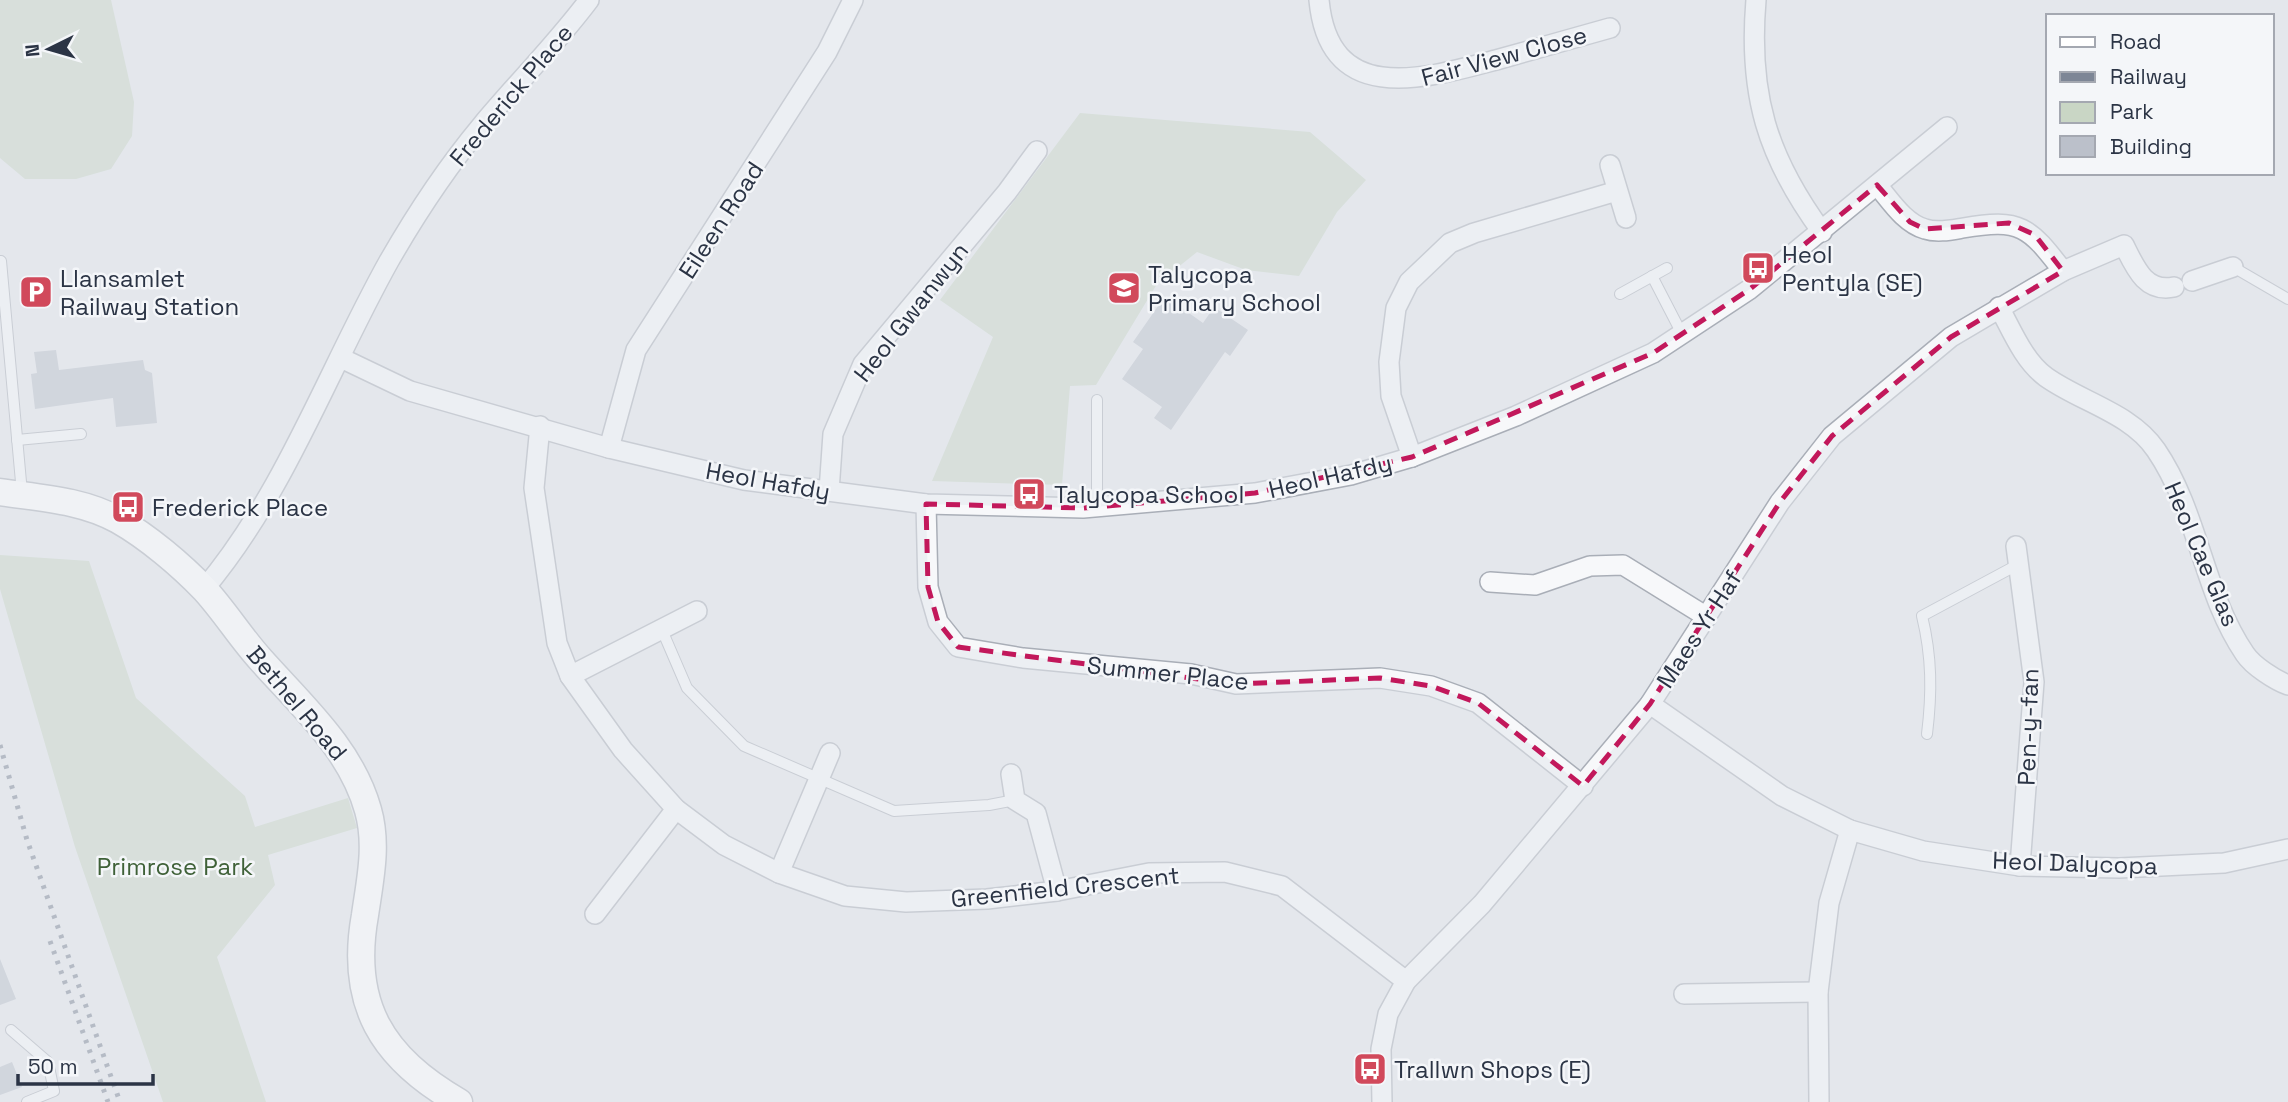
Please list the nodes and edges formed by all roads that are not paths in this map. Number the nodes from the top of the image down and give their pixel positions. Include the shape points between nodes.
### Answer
1 (589, 0) edge
2 (853, 0) edge
3 (1319, 0) edge
4 (1756, 0) edge
5 (1610, 28) dead end
6 (1947, 127) dead end
7 (1037, 151) dead end
8 (1610, 164) dead end
9 (1877, 185) junction
10 (1617, 191) junction
11 (1626, 218) dead end
12 (1822, 232) junction
13 (1, 261) edge
14 (2234, 267) joint
15 (1667, 268) dead end
16 (2063, 271) junction
17 (1652, 276) junction
18 (1620, 294) dead end
19 (2288, 299) edge
20 (1999, 307) junction
21 (1682, 334) junction
22 (341, 358) junction
23 (1097, 400) dead end
24 (540, 426) junction
25 (81, 433) dead end
26 (17, 440) junction
27 (610, 449) junction
28 (1412, 457) junction
29 (829, 491) junction
30 (11, 493) edge
31 (926, 504) junction
32 (1097, 507) junction
33 (2017, 555) joint
34 (1490, 582) dead end
35 (204, 589) junction
36 (697, 611) dead end
37 (1707, 617) junction
38 (662, 630) junction
39 (570, 676) junction
40 (2288, 685) edge
41 (1650, 704) junction
42 (1927, 734) dead end
43 (830, 753) dead end
44 (1011, 774) dead end
45 (819, 778) junction
46 (1583, 786) junction
47 (1015, 800) junction
48 (676, 809) junction
49 (1850, 830) junction
50 (2288, 849) edge
51 (2020, 866) junction
52 (779, 873) junction
53 (1057, 891) junction
54 (595, 914) dead end
55 (1406, 981) junction
56 (1818, 992) junction
57 (1684, 994) dead end
58 (10, 1030) dead end
59 (27, 1102) edge
60 (459, 1102) edge
61 (1382, 1102) edge
62 (1819, 1102) edge

1 - 22 street, Frederick Place via 445,174 389,262
2 - 27 street, Eileen Road via 827,52 636,350
3 - 5 street, Fair View Close via 1328,42 1346,62 1366,74 1389,79 1430,78
4 - 12 street via 1753,36 1764,120 1792,191
6 - 9 street, Heol Hafdy
7 - 29 street, Heol Gwanwyn via 863,364 833,433
8 - 10 street
9 - 12 street, Heol Hafdy
9 - 16 street via 1910,222 1925,229 2009,223 2035,235
10 - 11 street
10 - 28 street via 1450,243 1409,282 1396,308 1389,362 1391,396
12 - 21 street, Heol Hafdy via 1750,289
13 - 26 lane
14 - 16 street, Maes Yr Haf via 2163,289 2144,281 2124,245
14 - 19 lane
15 - 17 lane
16 - 20 street, Maes Yr Haf
17 - 18 lane
17 - 21 lane
20 - 37 street, Maes Yr Haf via 1906,372 1832,436 1780,502
20 - 40 street, Heol Cae Glas via 2023,352 2045,377 2119,417 2155,448 2188,510 2225,615 2246,656
21 - 28 street, Heol Hafdy via 1653,354
22 - 24 street, Heol Hafdy via 410,391
22 - 35 street, Frederick Place via 235,552
23 - 32 lane
24 - 27 street, Heol Hafdy
24 - 39 street, Greenfield Crescent via 534,488 556,643
25 - 26 lane
26 - 30 lane
27 - 29 street, Heol Hafdy via 744,480
28 - 32 street, Heol Hafdy via 1352,475 1255,493
29 - 31 street, Heol Hafdy
30 - 35 street, Bethel Road via 58,499 117,520
31 - 32 street, Heol Hafdy
31 - 46 street, Summer Place via 928,587 938,622 958,648 1191,674 1236,684 1380,678 1432,686 1478,702
33 - 42 lane via 1922,616 1932,691
33 - 51 street, Pen-y-fan via 2034,681
34 - 37 street via 1535,584 1590,566 1623,565
35 - 60 street, Bethel Road via 321,726 361,788 369,813 374,866 364,915 360,980 393,1049 414,1072
36 - 38 street
37 - 41 street, Maes Yr Haf
38 - 39 street
38 - 45 lane via 687,688 744,746
39 - 48 street, Greenfield Crescent via 623,750
41 - 46 street, Maes Yr Haf
41 - 49 street, Heol Dalycopa via 1782,796
43 - 45 street
44 - 47 street
45 - 47 lane via 894,811
45 - 52 street
46 - 55 street, Maes Yr Haf via 1482,904
47 - 53 street via 1035,813
48 - 52 street, Greenfield Crescent via 724,845
48 - 54 street
49 - 51 street, Heol Dalycopa via 1923,851
49 - 56 street via 1829,903
50 - 51 street, Heol Dalycopa via 2224,863
52 - 53 street, Greenfield Crescent via 845,896 906,902 987,900
53 - 55 street, Greenfield Crescent via 1149,873 1225,872 1282,886
55 - 61 street, Maes Yr Haf via 1388,1014 1381,1049
56 - 57 street
56 - 62 street
58 - 59 lane via 48,1062 54,1091

